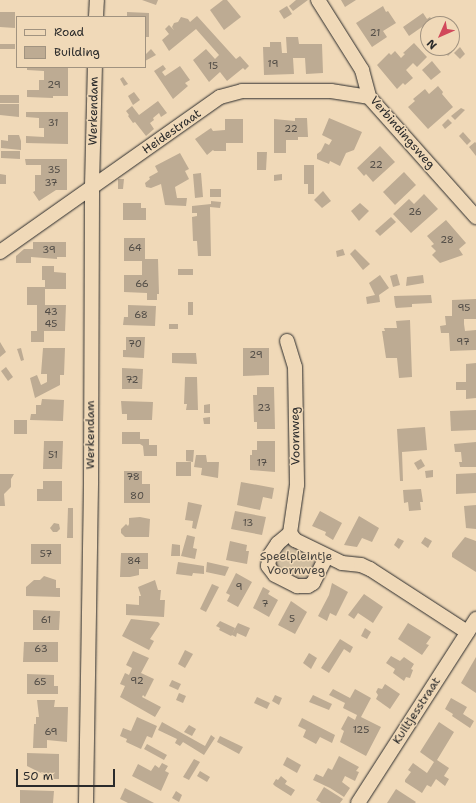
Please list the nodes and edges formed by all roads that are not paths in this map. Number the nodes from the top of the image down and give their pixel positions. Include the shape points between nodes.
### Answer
1 (97, 0) edge
2 (318, 0) edge
3 (96, 16) edge
4 (95, 68) edge
5 (369, 97) junction
6 (92, 186) junction
7 (476, 217) edge
8 (0, 252) edge
9 (286, 341) dead end
10 (290, 533) junction
11 (327, 556) junction
12 (476, 619) edge
13 (468, 632) junction
14 (86, 803) edge
15 (358, 803) edge

1 - 3 street
2 - 5 street, Verbindingsweg via 362,70
4 - 6 street, Werkendam
5 - 6 street, Heidestraat via 331,91 242,91 220,97
5 - 7 street, Verbindingsweg
6 - 8 street, Heidestraat
6 - 14 street, Werkendam
9 - 10 street, Voornweg via 295,367 297,484
10 - 11 street via 295,540
10 - 11 street via 278,543 270,555 268,566 275,575 297,586 308,586 313,583
11 - 13 street via 342,564 361,565 370,569
12 - 13 street, Kuiltjesstraat
13 - 15 street, Kuiltjesstraat

